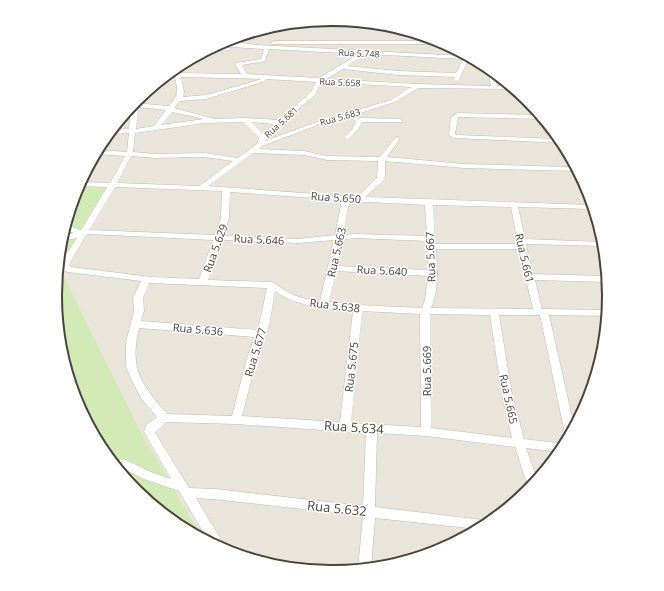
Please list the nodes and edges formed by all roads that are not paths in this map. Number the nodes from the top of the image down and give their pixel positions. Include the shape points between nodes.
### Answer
1 (319, 27) edge
2 (358, 27) edge
3 (305, 28) edge
4 (278, 31) edge
5 (280, 34) junction
6 (397, 34) edge
7 (242, 41) edge
8 (319, 42) junction
9 (359, 42) junction
10 (380, 42) junction
11 (397, 42) junction
12 (425, 43) edge
13 (234, 45) edge
14 (242, 45) junction
15 (228, 48) edge
16 (267, 48) junction
17 (367, 53) junction
18 (456, 57) edge
19 (465, 61) edge
20 (343, 66) junction
21 (398, 73) junction
22 (176, 75) joint
23 (457, 75) junction
24 (245, 76) junction
25 (269, 78) junction
26 (494, 80) edge
27 (319, 81) junction
28 (396, 85) junction
29 (418, 86) junction
30 (454, 87) junction
31 (494, 87) junction
32 (503, 87) edge
33 (178, 99) junction
34 (140, 106) edge
35 (170, 108) junction
36 (133, 113) edge
37 (350, 115) junction
38 (534, 117) edge
39 (215, 120) junction
40 (245, 120) junction
41 (360, 120) junction
42 (400, 121) dead end
43 (280, 122) junction
44 (156, 128) junction
45 (132, 131) junction
46 (118, 132) edge
47 (347, 138) dead end
48 (397, 139) dead end
49 (261, 141) junction
50 (552, 141) edge
51 (252, 151) junction
52 (104, 153) edge
53 (129, 155) junction
54 (381, 159) junction
55 (240, 160) junction
56 (569, 168) edge
57 (86, 184) edge
58 (112, 186) junction
59 (201, 188) junction
60 (226, 189) junction
61 (346, 198) junction
62 (359, 199) junction
63 (429, 202) junction
64 (514, 204) junction
65 (586, 207) edge
66 (71, 229) edge
67 (84, 232) junction
68 (340, 236) junction
69 (70, 237) edge
70 (220, 237) junction
71 (430, 242) junction
72 (522, 244) junction
73 (596, 244) edge
74 (65, 258) edge
75 (65, 264) edge
76 (332, 268) junction
77 (433, 273) junction
78 (530, 277) junction
79 (601, 279) edge
80 (146, 280) junction
81 (202, 283) junction
82 (272, 285) junction
83 (324, 305) junction
84 (358, 308) junction
85 (425, 311) junction
86 (494, 311) junction
87 (541, 312) junction
88 (601, 313) edge
89 (136, 324) junction
90 (261, 334) junction
91 (164, 418) junction
92 (236, 420) junction
93 (568, 424) edge
94 (345, 426) junction
95 (372, 428) junction
96 (426, 432) junction
97 (519, 443) junction
98 (555, 447) edge
99 (122, 464) edge
100 (531, 478) edge
101 (184, 490) junction
102 (369, 512) junction
103 (477, 523) edge
104 (213, 537) edge
105 (365, 563) edge

1 - 8 street
2 - 9 street
3 - 5 street
4 - 5 street
5 - 8 street, Rua 5.748
5 - 14 street, Rua 5.748
6 - 11 street
7 - 14 street
8 - 9 street, Rua 5.748
9 - 10 street, Rua 5.748
10 - 11 street, Rua 5.748
10 - 17 street
11 - 12 street, Rua 5.748
13 - 14 street, Rua 5.748
14 - 15 street, Rua 5.748
14 - 16 street, Rua 5.748
16 - 17 street, Rua 5.748
16 - 24 street via 263,60 238,64
17 - 18 street, Rua 5.748
17 - 20 street
19 - 23 street
20 - 21 street
20 - 27 street
21 - 23 street
21 - 28 street
22 - 24 street, Rua 5.658
22 - 33 street via 181,92
23 - 30 street
24 - 25 street, Rua 5.658
25 - 27 street, Rua 5.658
25 - 33 street via 206,98
26 - 31 street
27 - 28 street, Rua 5.658
27 - 43 street, Rua 5.681 via 314,93
28 - 29 street, Rua 5.658
29 - 30 street, Rua 5.658
29 - 37 street, Rua 5.683 via 400,98
30 - 31 street, Rua 5.658
31 - 32 street, Rua 5.658
33 - 35 street
34 - 35 street
35 - 39 street
35 - 44 street
36 - 45 street
37 - 41 street
37 - 49 street, Rua 5.683
38 - 50 street via 457,115 454,117 452,135 464,138
39 - 40 street
39 - 44 street
40 - 43 street
40 - 49 street
41 - 42 street
41 - 47 street via 356,129
43 - 49 street, Rua 5.681
44 - 45 street
45 - 46 street
45 - 53 street
48 - 54 street
49 - 51 street, Rua 5.681
51 - 54 street via 294,152 340,159
51 - 55 street, Rua 5.681
52 - 53 street
53 - 55 street via 193,154
53 - 58 street
54 - 56 street via 457,166
54 - 62 street via 381,179
55 - 59 street, Rua 5.681
57 - 58 street, Rua 5.650
58 - 59 street, Rua 5.650
58 - 67 street
59 - 60 street, Rua 5.650
60 - 61 street, Rua 5.650
60 - 70 street, Rua 5.629 via 225,218
61 - 62 street, Rua 5.650
61 - 68 street, Rua 5.663
62 - 63 street, Rua 5.650
63 - 64 street, Rua 5.650
63 - 71 street, Rua 5.667
64 - 65 street, Rua 5.650
64 - 72 street, Rua 5.661
66 - 67 street
67 - 69 street
67 - 70 street, Rua 5.646
67 - 74 street
68 - 70 street, Rua 5.646 via 298,241
68 - 71 street, Rua 5.646
68 - 76 street, Rua 5.663
70 - 81 street, Rua 5.629
71 - 72 street, Rua 5.646
71 - 77 street, Rua 5.667
72 - 73 street, Rua 5.646
72 - 78 street, Rua 5.661
75 - 80 street
76 - 77 street, Rua 5.640
76 - 83 street, Rua 5.663
77 - 85 street, Rua 5.667 via 430,300
78 - 79 street
78 - 87 street, Rua 5.661
80 - 81 street
80 - 89 street via 138,298
81 - 82 street
82 - 83 street, Rua 5.638 via 300,301
82 - 90 street, Rua 5.677
83 - 84 street, Rua 5.638
84 - 85 street, Rua 5.638
84 - 94 street, Rua 5.675
85 - 86 street, Rua 5.638
85 - 96 street, Rua 5.669
86 - 87 street, Rua 5.638
86 - 97 street, Rua 5.665 via 506,394
87 - 88 street, Rua 5.638
87 - 93 street, Rua 5.661
89 - 90 street, Rua 5.636
89 - 91 street via 131,342 131,366 146,395
90 - 92 street, Rua 5.677
91 - 92 street, Rua 5.634
91 - 101 street via 149,430
92 - 94 street, Rua 5.634
94 - 95 street, Rua 5.634
95 - 96 street, Rua 5.634
95 - 102 street
96 - 97 street, Rua 5.634
97 - 98 street, Rua 5.634
97 - 100 street, Rua 5.665
99 - 101 street
101 - 102 street, Rua 5.632
101 - 104 street
102 - 103 street, Rua 5.632
102 - 105 street

